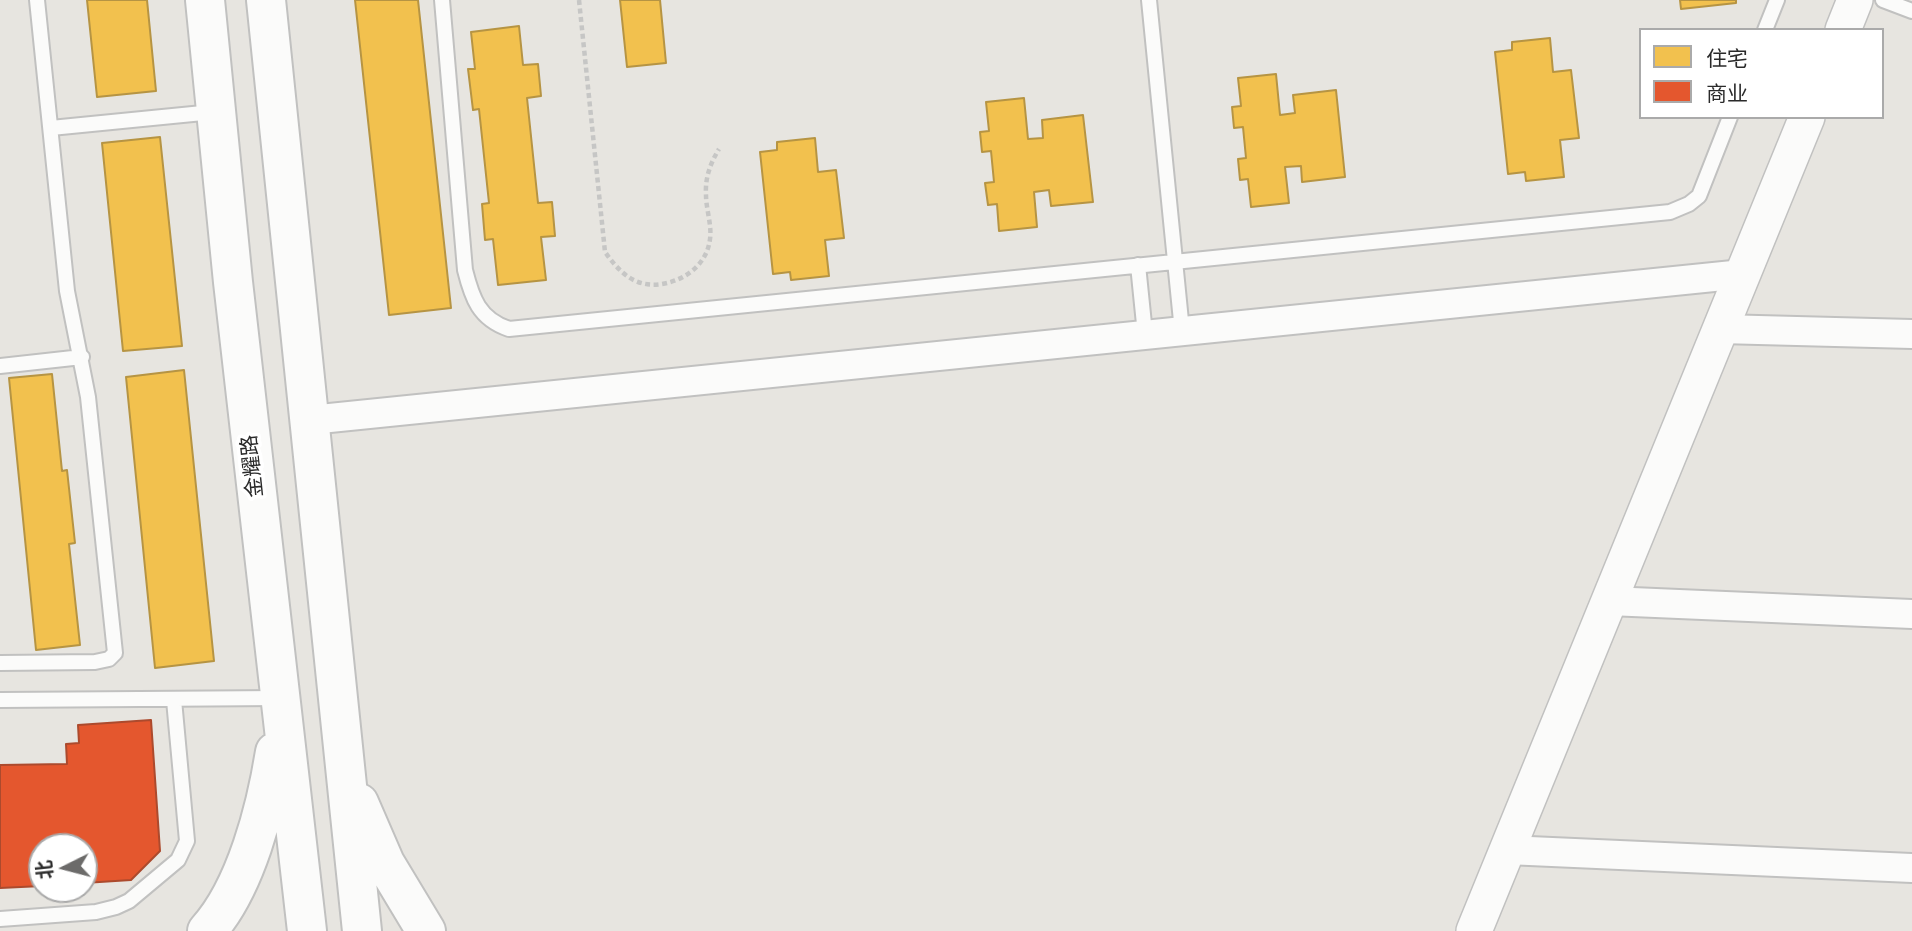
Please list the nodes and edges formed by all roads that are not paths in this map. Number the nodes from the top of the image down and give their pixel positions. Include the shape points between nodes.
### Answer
1 (37, 0) edge
2 (205, 0) edge
3 (266, 0) edge
4 (442, 0) edge
5 (1149, 0) edge
6 (1777, 0) edge
7 (1855, 0) edge
8 (1883, 0) edge
9 (1912, 11) edge
10 (1766, 28) edge
11 (1844, 28) edge
12 (216, 111) junction
13 (1729, 119) edge
14 (1806, 119) edge
15 (51, 128) junction
16 (1175, 261) junction
17 (1138, 265) junction
18 (1743, 274) junction
19 (1720, 329) junction
20 (1182, 331) junction
21 (1145, 334) junction
22 (1912, 334) edge
23 (82, 357) junction
24 (0, 366) edge
25 (310, 420) junction
26 (1609, 601) junction
27 (1912, 614) edge
28 (0, 663) edge
29 (0, 700) edge
30 (174, 700) junction
31 (280, 707) junction
32 (342, 754) junction
33 (1507, 850) junction
34 (1912, 868) edge
35 (0, 919) edge
36 (207, 931) edge
37 (307, 931) edge
38 (362, 931) edge
39 (426, 931) edge
40 (1474, 931) edge

1 - 15 lane
2 - 12 main road, 金耀路
3 - 25 main road
4 - 17 lane via 464,270 475,304 485,317 509,329
5 - 16 lane
6 - 10 lane
7 - 11 street
8 - 9 lane
12 - 15 lane
12 - 31 main road, 金耀路
13 - 16 lane via 1699,196 1670,212
14 - 18 street
15 - 23 lane via 67,291
16 - 17 lane
16 - 20 lane
17 - 21 lane
18 - 19 street
18 - 20 street
19 - 22 street
19 - 26 street
20 - 21 street
21 - 25 street
23 - 24 lane
23 - 28 lane via 115,653 95,662
25 - 32 main road
26 - 27 street
26 - 33 street
29 - 30 lane
30 - 31 lane
30 - 35 lane via 187,841 178,860 116,907
31 - 36 main road via 273,761 249,856 218,919
31 - 37 main road, 金耀路
32 - 38 main road
32 - 39 main road via 366,824
33 - 34 street
33 - 40 street

